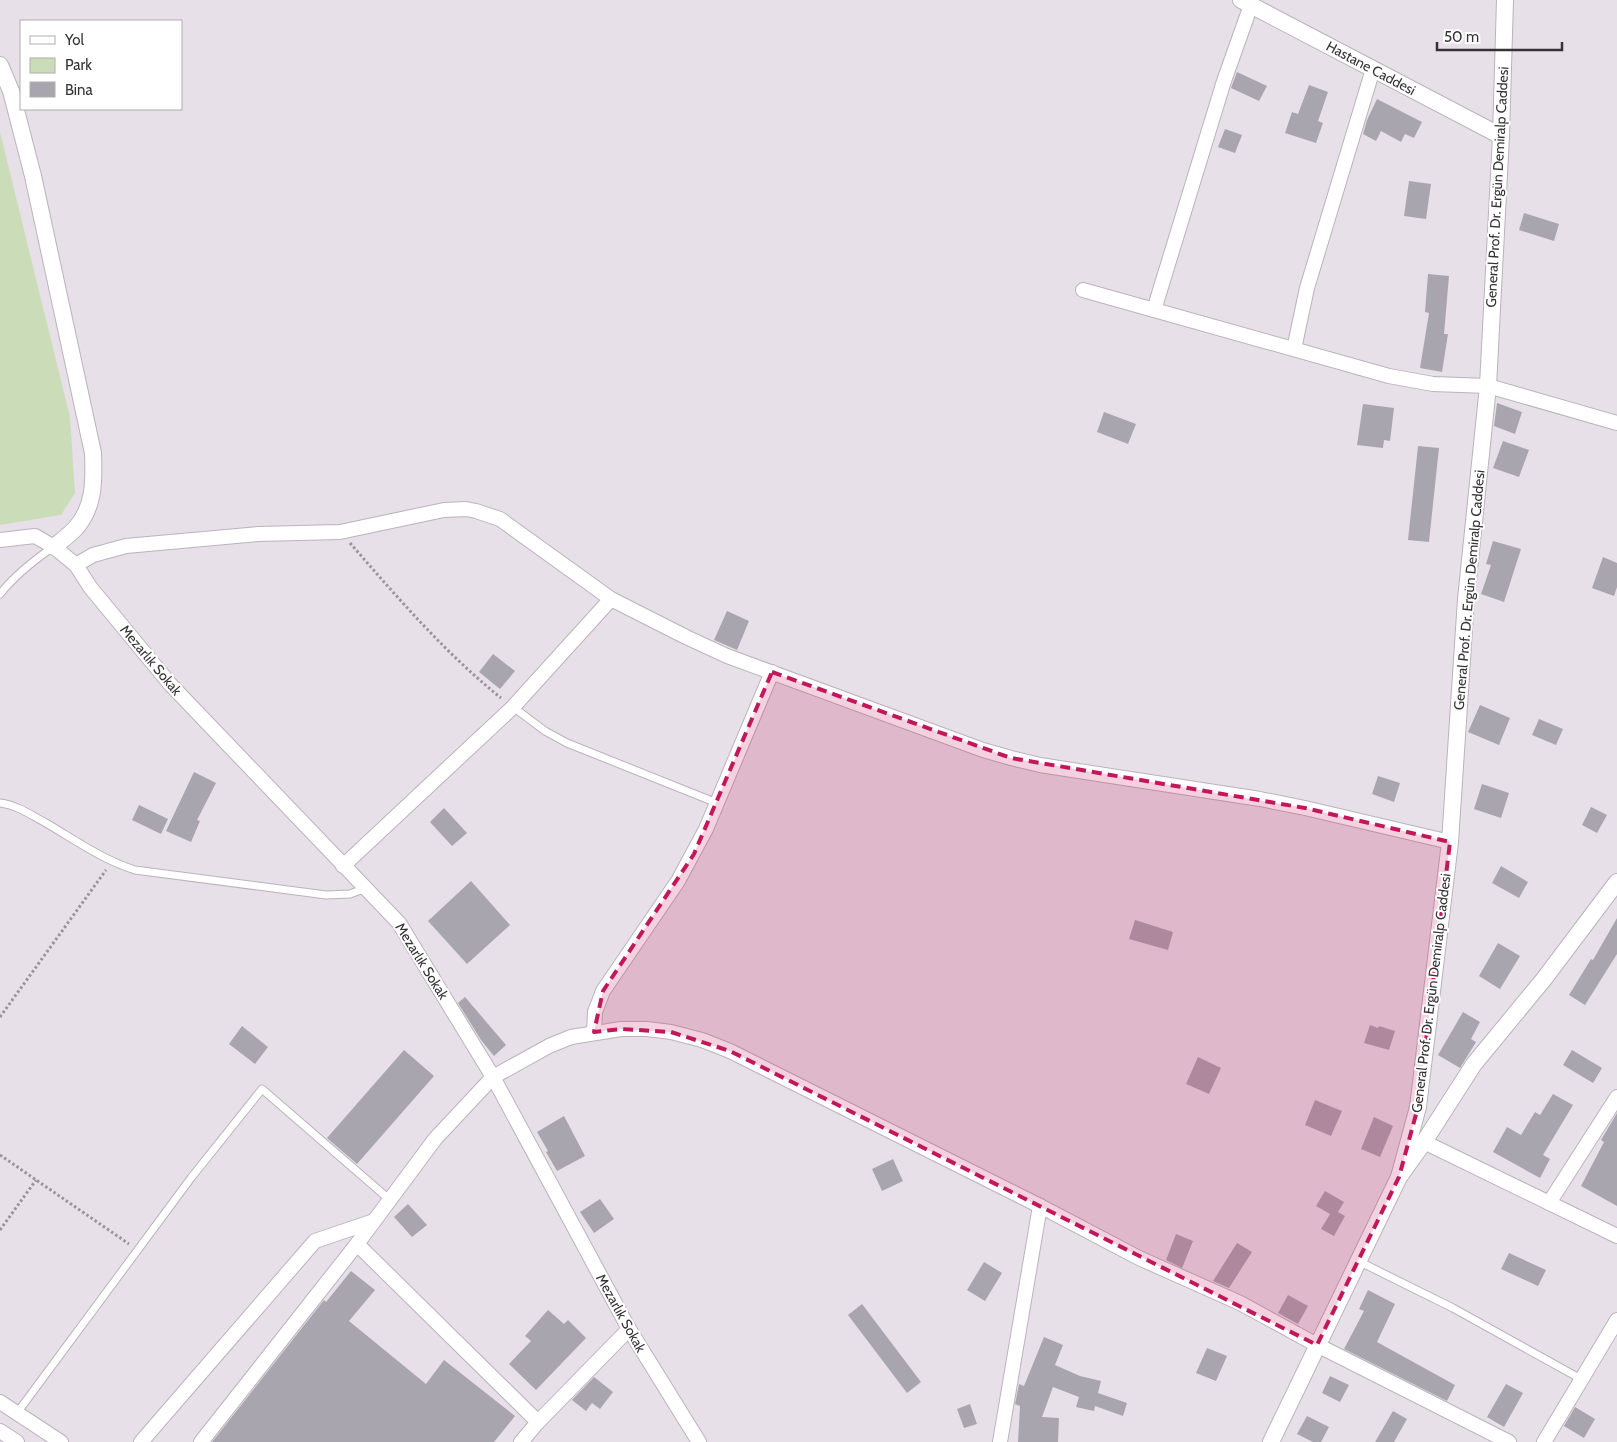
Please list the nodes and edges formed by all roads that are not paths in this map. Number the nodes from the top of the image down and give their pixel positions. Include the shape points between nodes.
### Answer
1 (1505, 0) edge
2 (1246, 3) edge
3 (0, 65) edge
4 (1373, 69) junction
5 (1501, 136) junction
6 (1083, 290) dead end
7 (1154, 310) junction
8 (1294, 349) junction
9 (1488, 386) junction
10 (1617, 424) edge
11 (0, 540) edge
12 (54, 546) junction
13 (76, 565) junction
14 (0, 594) edge
15 (611, 599) junction
16 (772, 672) junction
17 (513, 707) junction
18 (0, 803) edge
19 (717, 803) junction
20 (1450, 842) junction
21 (344, 866) junction
22 (1617, 882) edge
23 (366, 888) junction
24 (594, 1032) junction
25 (493, 1077) junction
26 (1617, 1097) edge
27 (1424, 1142) junction
28 (1399, 1177) junction
29 (390, 1200) junction
30 (1549, 1203) junction
31 (1040, 1206) junction
32 (374, 1221) junction
33 (1617, 1236) edge
34 (357, 1244) junction
35 (1358, 1261) junction
36 (1617, 1320) edge
37 (629, 1329) junction
38 (1317, 1345) junction
39 (1581, 1379) junction
40 (0, 1402) edge
41 (17, 1413) junction
42 (538, 1422) junction
43 (0, 1432) edge
44 (16, 1442) edge
45 (61, 1442) edge
46 (141, 1442) edge
47 (201, 1442) edge
48 (521, 1442) edge
49 (699, 1442) edge
50 (1000, 1442) edge
51 (1271, 1442) edge
52 (1509, 1442) edge
53 (1544, 1442) edge

1 - 5 street, General Prof. Dr. Ergün Demiralp Caddesi
2 - 4 street, Hastane Caddesi
2 - 7 street
3 - 12 street via 11,91 33,176 93,453 92,499 75,529
4 - 5 street, Hastane Caddesi
4 - 8 street via 1307,288
5 - 9 street, General Prof. Dr. Ergün Demiralp Caddesi
6 - 7 street
7 - 8 street
8 - 9 street via 1411,381
9 - 10 street
9 - 20 street, General Prof. Dr. Ergün Demiralp Caddesi via 1466,599
11 - 12 street, Mezarlık Sokak via 35,536
12 - 13 street, Mezarlık Sokak
12 - 14 lane via 28,564
13 - 15 street via 126,546 258,534 340,532 444,510 466,509 500,519
13 - 21 street, Mezarlık Sokak via 90,587 170,684
15 - 16 street via 727,656
15 - 17 street
16 - 19 street
16 - 20 street via 1012,758 1296,806
17 - 19 lane via 567,743
17 - 21 street
18 - 23 lane via 22,810 112,862 135,870 338,896
19 - 24 street via 678,881 603,991
20 - 28 street, General Prof. Dr. Ergün Demiralp Caddesi via 1418,1107
21 - 23 street, Mezarlık Sokak
22 - 27 street via 1544,980 1474,1064
23 - 25 street, Mezarlık Sokak via 399,923
24 - 25 street via 549,1046
24 - 31 street via 648,1029 702,1040
25 - 29 street via 434,1139
25 - 37 street, Mezarlık Sokak
26 - 30 street
27 - 28 street
27 - 30 street
28 - 35 street
29 - 32 street
29 - 41 lane via 262,1089 191,1178
30 - 33 street
31 - 38 street via 1139,1258 1240,1303
31 - 50 street
32 - 34 street
32 - 46 street via 315,1241
34 - 42 street
34 - 47 street
35 - 38 street
35 - 39 lane via 1453,1308
36 - 39 street
37 - 42 street
37 - 49 street, Mezarlık Sokak
38 - 51 street
38 - 52 street
39 - 53 street
40 - 41 street
41 - 45 street
42 - 48 street
43 - 44 street

